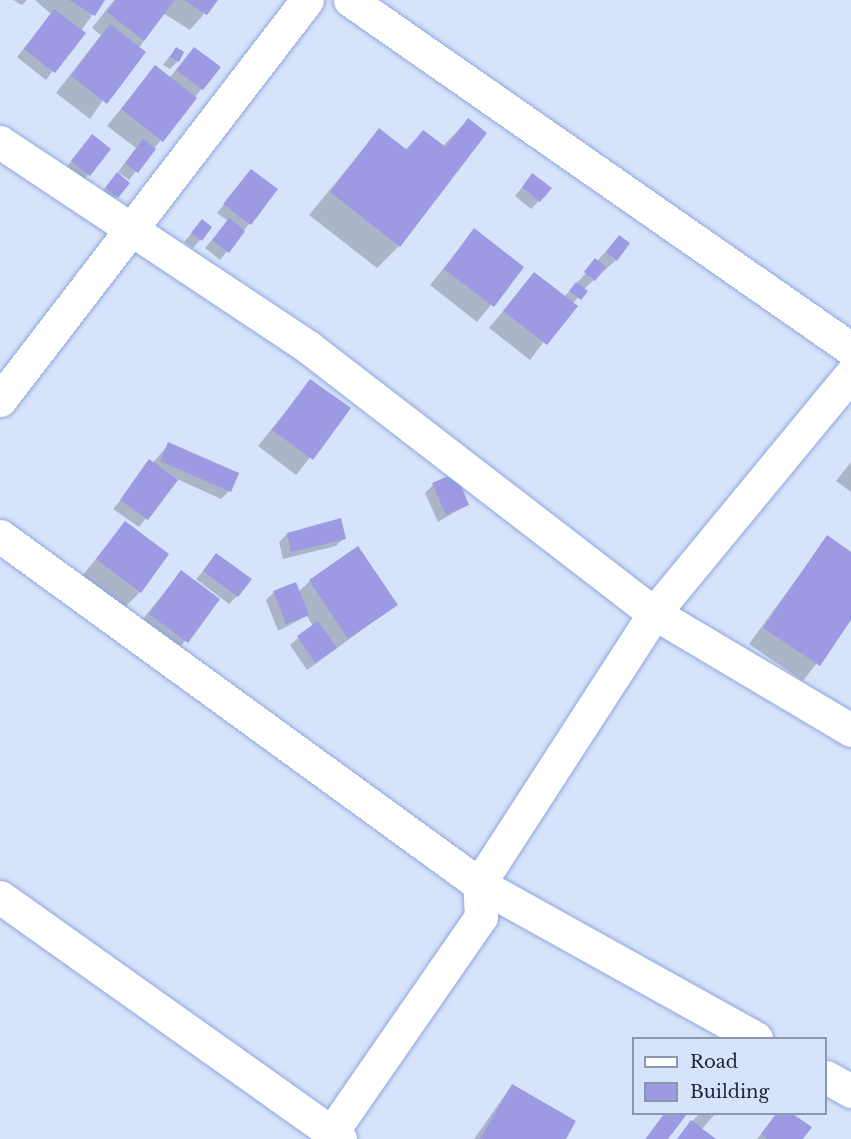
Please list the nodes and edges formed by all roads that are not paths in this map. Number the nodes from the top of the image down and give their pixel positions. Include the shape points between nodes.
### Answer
1 (307, 0) edge
2 (350, 0) edge
3 (0, 142) edge
4 (130, 233) junction
5 (851, 350) edge
6 (851, 374) edge
7 (0, 400) edge
8 (0, 537) edge
9 (654, 613) junction
10 (851, 730) edge
11 (479, 884) junction
12 (0, 897) edge
13 (754, 1037) edge
14 (827, 1078) edge
15 (851, 1091) edge
16 (333, 1137) edge

1 - 4 street
2 - 5 street
3 - 4 street
4 - 7 street
4 - 9 street via 308,347
6 - 9 street
8 - 11 street
9 - 10 street
9 - 11 street
11 - 13 street
11 - 16 street via 481,917
12 - 16 street
14 - 15 street

